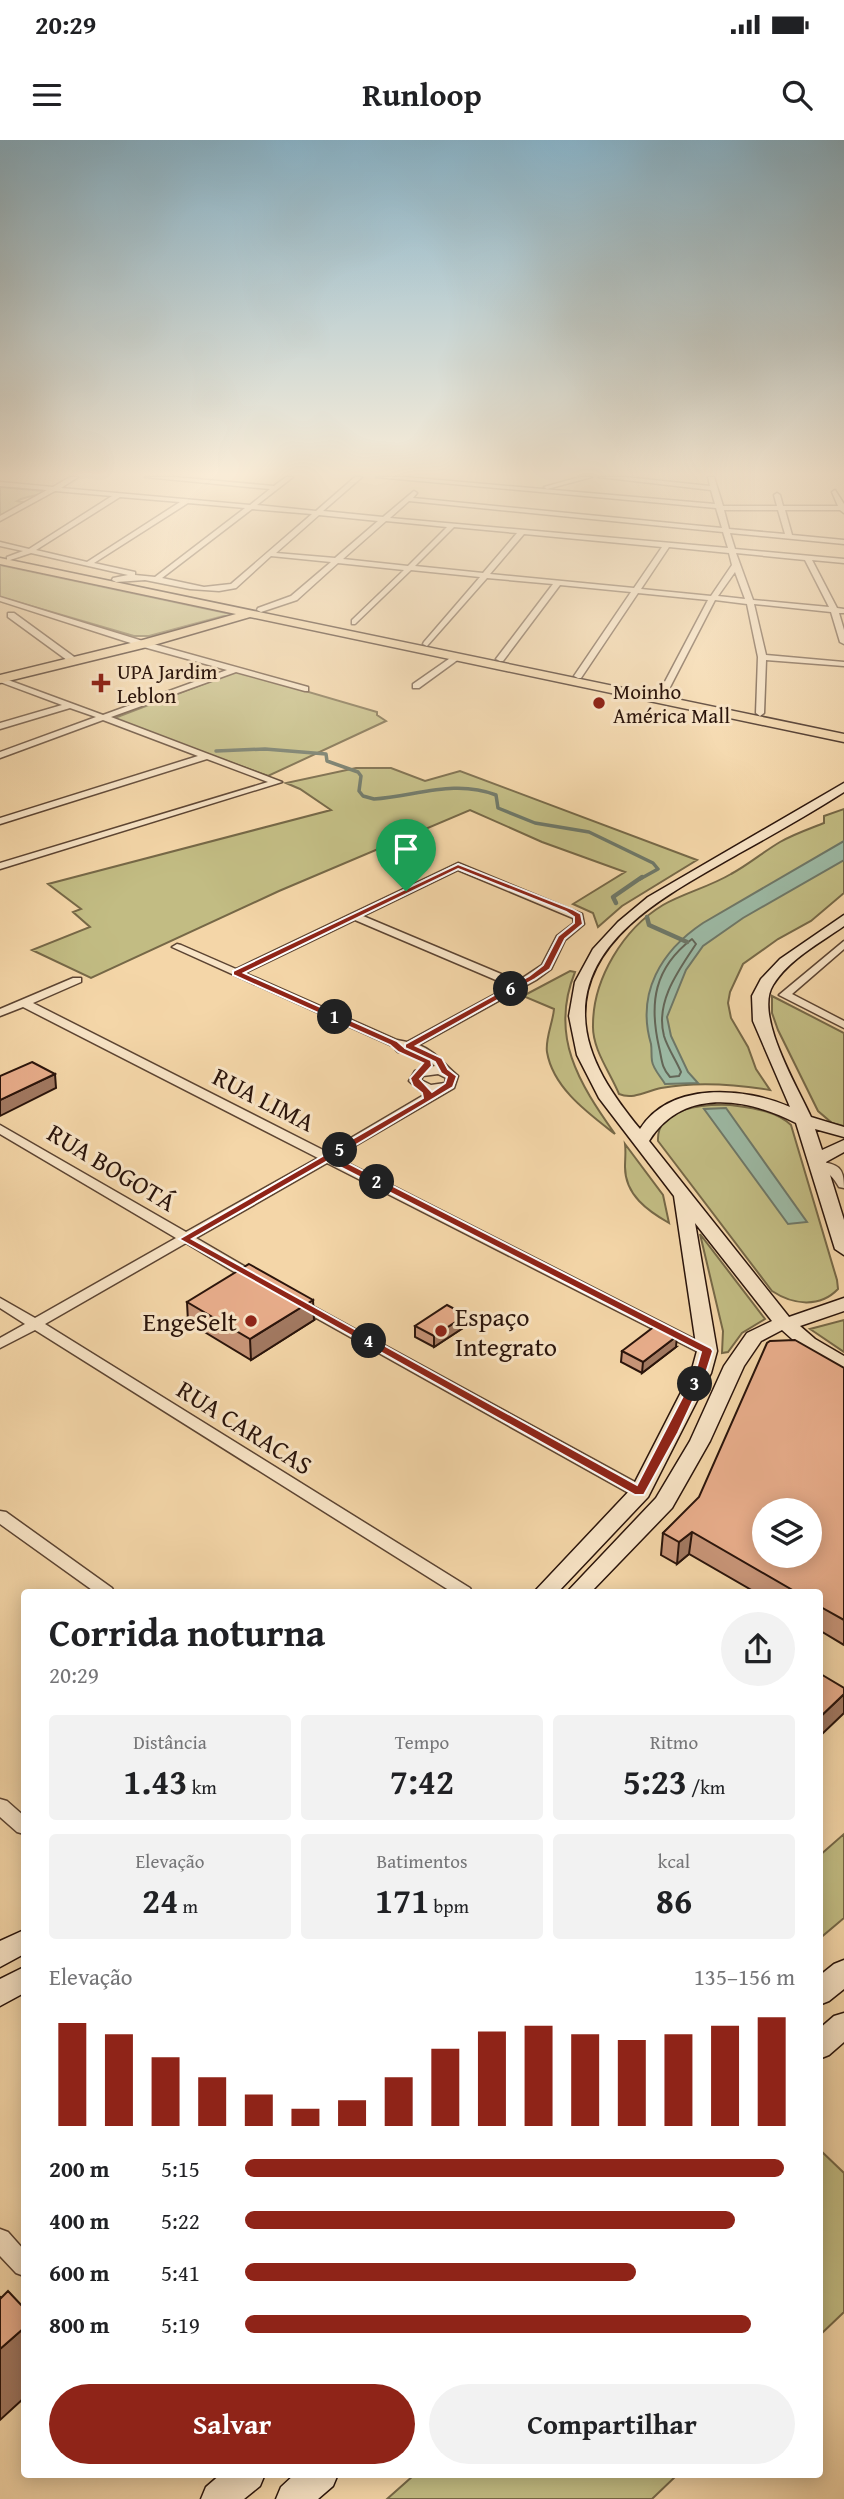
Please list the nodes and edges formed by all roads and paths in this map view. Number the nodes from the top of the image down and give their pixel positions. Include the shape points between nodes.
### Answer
1 (138, 587) edge
2 (147, 587) edge
3 (200, 587) edge
4 (228, 587) edge
5 (307, 587) edge
6 (391, 587) edge
7 (475, 587) edge
8 (555, 587) edge
9 (598, 587) edge
10 (639, 587) edge
11 (721, 587) edge
12 (745, 587) edge
13 (822, 587) edge
14 (636, 591) junction
15 (713, 598) junction
16 (0, 599) edge
17 (750, 601) junction
18 (24, 606) junction
19 (834, 610) junction
20 (844, 611) edge
21 (256, 612) junction
22 (11, 615) junction
23 (0, 620) edge
24 (355, 622) dead end
25 (844, 642) edge
26 (143, 644) junction
27 (427, 644) junction
28 (458, 656) junction
29 (762, 657) junction
30 (500, 659) junction
31 (74, 661) junction
32 (844, 664) edge
33 (237, 669) junction
34 (578, 676) junction
35 (0, 679) edge
36 (416, 685) dead end
37 (305, 689) dead end
38 (663, 693) junction
39 (70, 705) junction
40 (760, 713) junction
41 (104, 718) junction
42 (0, 726) edge
43 (844, 730) edge
44 (844, 738) edge
45 (0, 755) edge
46 (207, 756) junction
47 (844, 786) edge
48 (0, 821) edge
49 (0, 866) edge
50 (355, 916) junction
51 (844, 919) edge
52 (844, 944) edge
53 (177, 947) dead end
54 (237, 973) junction
55 (77, 979) dead end
56 (518, 985) junction
57 (24, 1003) junction
58 (0, 1013) edge
59 (843, 1023) edge
60 (401, 1046) junction
61 (424, 1071) junction
62 (444, 1071) junction
63 (426, 1093) junction
64 (797, 1117) junction
65 (0, 1129) edge
66 (844, 1132) edge
67 (641, 1140) junction
68 (844, 1145) edge
69 (328, 1157) junction
70 (817, 1162) junction
71 (844, 1184) edge
72 (681, 1194) junction
73 (184, 1239) junction
74 (844, 1249) edge
75 (0, 1302) edge
76 (844, 1304) edge
77 (783, 1323) junction
78 (34, 1325) junction
79 (0, 1344) edge
80 (707, 1351) junction
81 (844, 1366) edge
82 (640, 1492) junction
83 (0, 1516) edge
84 (102, 1589) edge
85 (459, 1589) edge
86 (548, 1589) edge
87 (581, 1589) edge
88 (0, 1806) edge
89 (21, 1824) edge
90 (21, 1943) edge
91 (0, 1955) edge
92 (844, 1972) edge
93 (21, 1981) edge
94 (823, 1990) edge
95 (0, 1994) edge
96 (844, 2025) edge
97 (823, 2043) edge
98 (0, 2240) edge
99 (21, 2262) edge
100 (317, 2478) edge
101 (293, 2499) edge

1 - 21 main road
2 - 21 main road
3 - 4 street
5 - 21 street via 285,602
6 - 24 street
7 - 27 street
8 - 30 street
9 - 14 street
10 - 14 street
11 - 15 street
12 - 17 street
13 - 19 street
14 - 15 street
14 - 34 street
15 - 17 street
15 - 38 street
16 - 18 street
17 - 19 street
17 - 29 street
18 - 22 street
18 - 26 street
19 - 20 street
19 - 25 street
21 - 26 main road
21 - 27 main road
21 - 28 main road
22 - 23 street
22 - 31 street
26 - 31 main road
26 - 33 street
27 - 30 main road
28 - 36 street
28 - 44 main road
29 - 32 street
29 - 40 street
30 - 34 main road
31 - 35 main road
33 - 37 street
33 - 41 street
34 - 38 main road
35 - 39 street
38 - 40 main road
39 - 41 street
39 - 42 street
40 - 43 main road
41 - 45 street
41 - 46 street
46 - 48 street
46 - 49 street via 277,782
47 - 67 main road via 643,905 611,934 591,961 579,1012 586,1058 607,1098
50 - 54 street
50 - 56 street
50 - 56 street via 458,866 578,916 579,924 561,938 547,967
51 - 64 main road via 789,960 761,992 761,1021
52 - 59 street via 785,995
53 - 54 street
54 - 60 street
55 - 57 street
56 - 60 street
57 - 58 street
57 - 69 street, RUA LIMA
60 - 61 street via 427,1062
60 - 62 street via 439,1060
61 - 62 street
61 - 63 street via 415,1078
62 - 63 street via 453,1079
63 - 69 street
64 - 66 main road
64 - 67 main road via 742,1100 682,1103 657,1114
64 - 70 main road
65 - 73 street, RUA BOGOTÁ
67 - 72 main road
68 - 70 main road
69 - 73 street
69 - 80 street, RUA LIMA
70 - 71 street via 839,1172
70 - 74 main road
72 - 77 main road
72 - 80 main road
73 - 78 street
73 - 82 street, RUA BOGOTÁ
75 - 78 street, RUA CARACAS
76 - 77 main road
77 - 81 main road
77 - 87 main road via 754,1337 744,1349 664,1503
78 - 79 street
78 - 85 street, RUA CARACAS
80 - 82 main road
82 - 86 main road
83 - 84 street
88 - 89 street
90 - 91 main road
92 - 94 main road
93 - 95 main road
96 - 97 main road
98 - 99 street
100 - 101 main road

